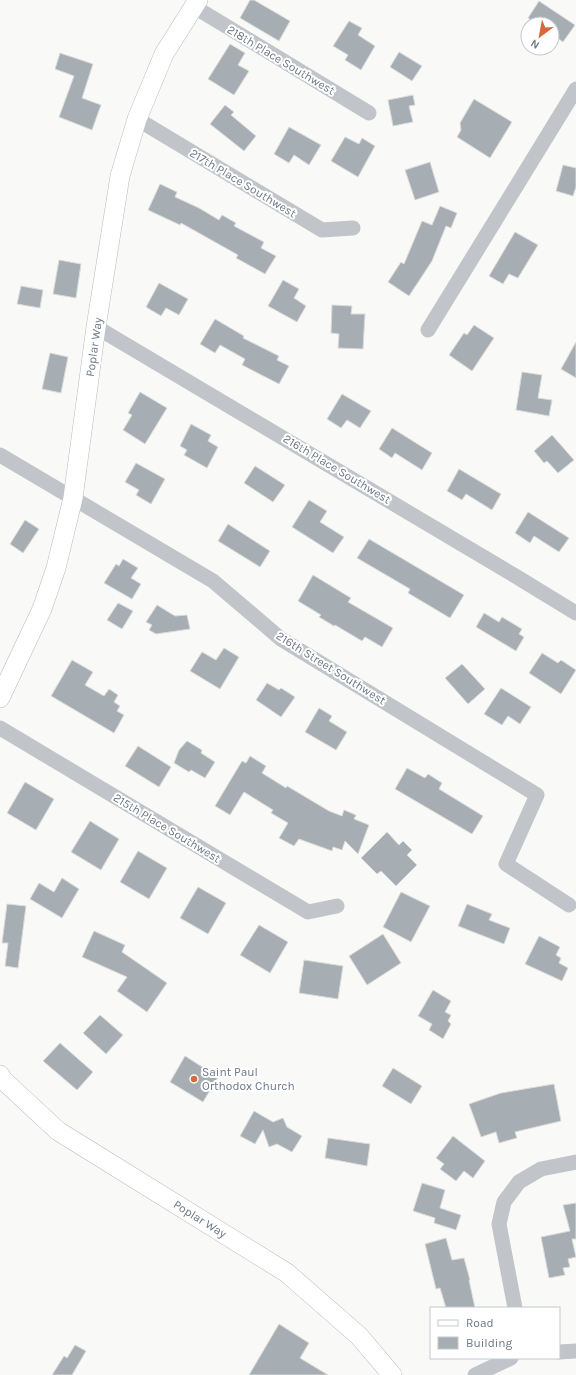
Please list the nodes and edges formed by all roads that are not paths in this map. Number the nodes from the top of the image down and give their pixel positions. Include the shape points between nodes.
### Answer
1 (196, 3) edge
2 (576, 89) edge
3 (370, 113) dead end
4 (137, 119) junction
5 (353, 228) dead end
6 (96, 327) junction
7 (428, 330) dead end
8 (0, 455) edge
9 (73, 498) junction
10 (576, 613) edge
11 (0, 698) edge
12 (0, 728) edge
13 (569, 905) dead end
14 (337, 906) dead end
15 (0, 1074) edge
16 (576, 1162) edge
17 (515, 1307) edge
18 (576, 1351) edge
19 (560, 1352) edge
20 (509, 1359) edge
21 (392, 1375) edge
22 (475, 1375) edge

1 - 3 street, 218th Place Southwest
1 - 4 main road, Poplar Way via 164,54
2 - 7 street
4 - 5 street, 217th Place Southwest via 322,230
4 - 6 main road, Poplar Way via 120,176
6 - 9 main road, Poplar Way
6 - 10 street, 216th Place Southwest
8 - 9 street, 216th Street Southwest
9 - 11 main road, Poplar Way via 56,568 42,609
9 - 13 street, 216th Street Southwest via 213,581 281,639 537,795 506,864
12 - 14 street, 215th Place Southwest via 308,912
15 - 21 main road, Poplar Way via 2,1079 58,1131 287,1273 359,1336
16 - 17 street via 541,1169 519,1182 504,1202 500,1224
18 - 19 street
20 - 22 street

